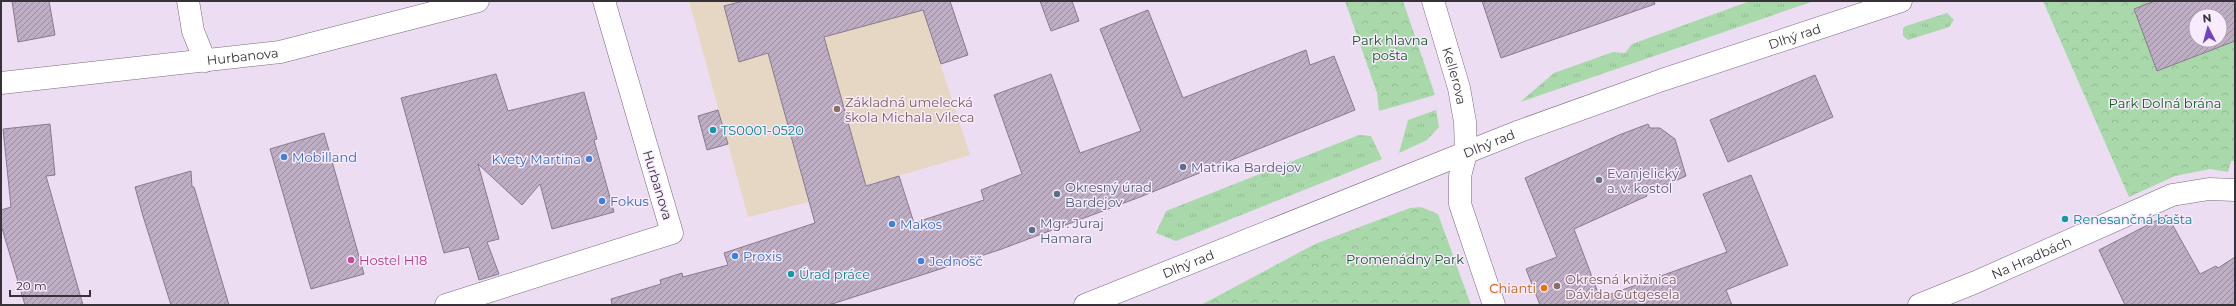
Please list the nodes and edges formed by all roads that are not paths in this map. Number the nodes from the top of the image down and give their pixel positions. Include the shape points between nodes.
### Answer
1 (188, 1) edge
2 (478, 1) edge
3 (604, 1) edge
4 (1433, 1) edge
5 (1901, 1) edge
6 (205, 61) junction
7 (1, 83) edge
8 (1466, 152) junction
9 (2235, 190) edge
10 (446, 305) edge
11 (1085, 305) edge
12 (1494, 305) edge
13 (1919, 305) edge

1 - 6 street via 193,31
2 - 6 street, Hurbanova via 280,52
3 - 10 street, Hurbanova via 672,233
4 - 8 street, Kellerova via 1461,94
5 - 8 street, Dlhý rad via 1662,80
6 - 7 street, Hurbanova
8 - 11 street, Dlhý rad
8 - 12 street, Kellerova via 1460,176 1460,204
9 - 13 street, Na Hradbách via 2210,189 2172,195

